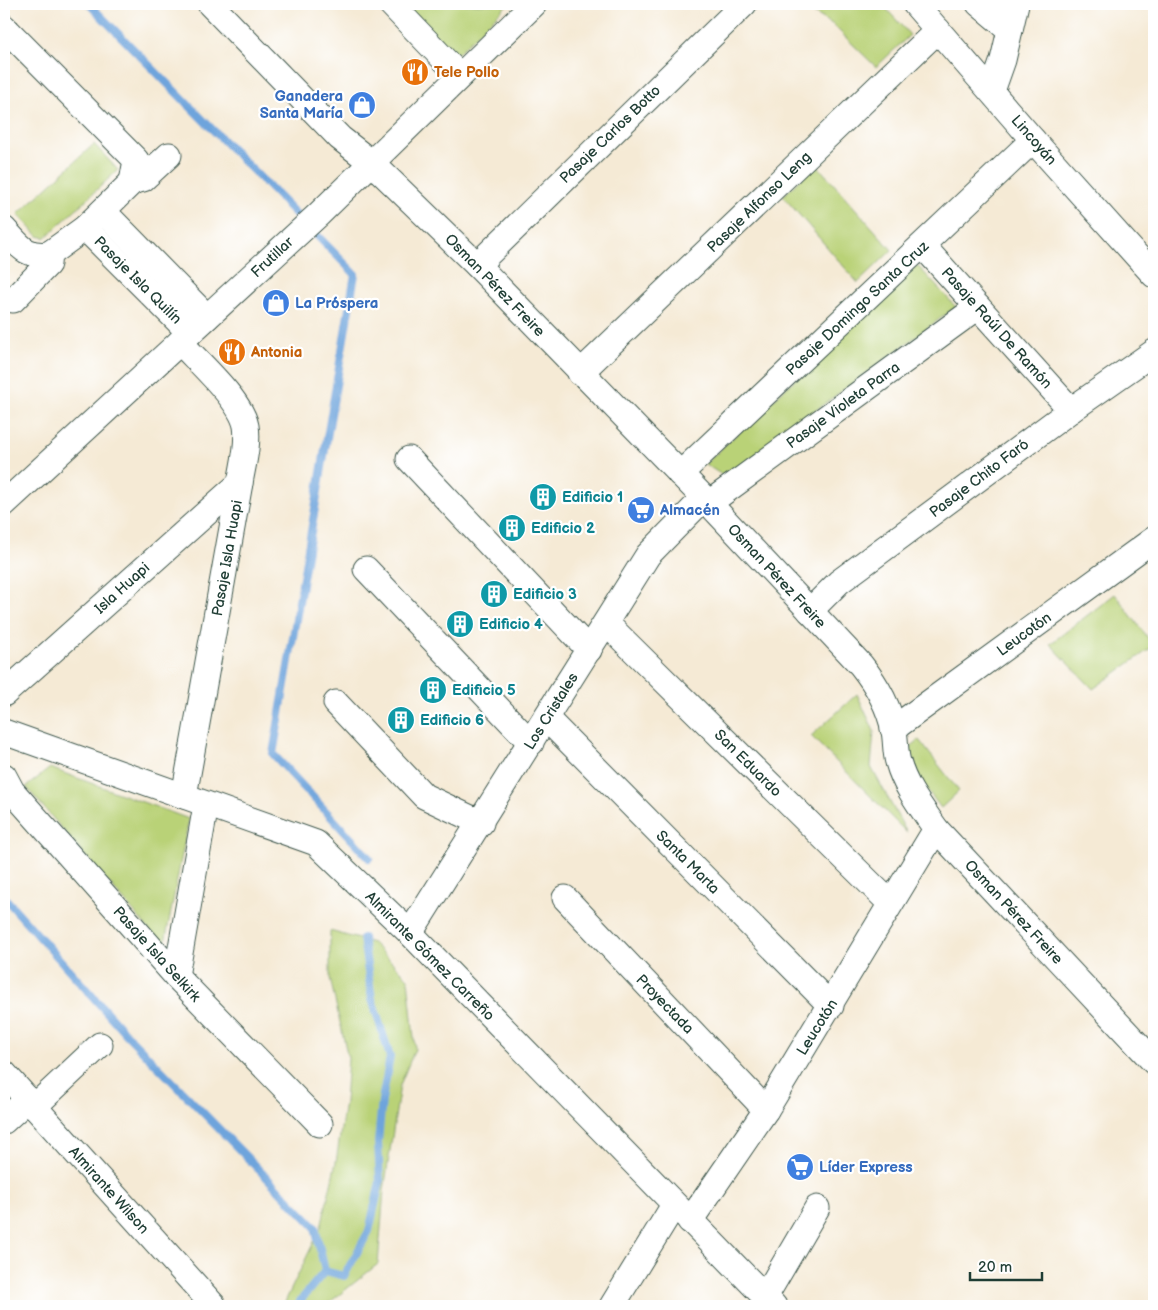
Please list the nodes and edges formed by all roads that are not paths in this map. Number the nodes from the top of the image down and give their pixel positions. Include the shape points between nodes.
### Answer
1 (210, 4) edge
2 (391, 4) edge
3 (534, 4) edge
4 (744, 4) edge
5 (916, 4) edge
6 (979, 4) edge
7 (1016, 4) edge
8 (4, 27) edge
9 (938, 30) junction
10 (1010, 30) junction
11 (460, 76) junction
12 (992, 91) junction
13 (1033, 140) junction
14 (169, 155) dead end
15 (372, 163) junction
16 (132, 182) junction
17 (94, 220) junction
18 (4, 229) edge
19 (923, 246) junction
20 (50, 254) junction
21 (477, 265) junction
22 (1154, 275) edge
23 (13, 300) dead end
24 (978, 307) junction
25 (192, 331) junction
26 (1154, 352) edge
27 (580, 373) junction
28 (1071, 410) junction
29 (409, 458) dead end
30 (680, 474) junction
31 (240, 483) junction
32 (706, 501) junction
33 (4, 504) edge
34 (1154, 539) edge
35 (366, 569) dead end
36 (810, 611) junction
37 (606, 623) junction
38 (589, 650) junction
39 (4, 694) edge
40 (336, 703) dead end
41 (546, 718) junction
42 (894, 729) junction
43 (4, 732) edge
44 (532, 743) junction
45 (4, 776) edge
46 (195, 800) junction
47 (481, 823) junction
48 (936, 829) junction
49 (565, 898) dead end
50 (890, 903) junction
51 (410, 933) junction
52 (176, 976) junction
53 (831, 1006) junction
54 (100, 1045) dead end
55 (1154, 1062) edge
56 (4, 1073) edge
57 (31, 1103) junction
58 (766, 1110) junction
59 (4, 1121) edge
60 (320, 1124) dead end
61 (817, 1208) dead end
62 (682, 1213) junction
63 (770, 1302) edge
64 (214, 1306) edge
65 (612, 1306) edge

1 - 15 street, Osman Pérez Freire via 340,138
2 - 11 street
3 - 11 street, Frutillar
4 - 21 street, Pasaje Carlos Botto
5 - 9 street, Lincoyán
6 - 10 street
7 - 10 street
8 - 16 street via 136,160
9 - 12 street, Lincoyán
9 - 27 street, Pasaje Alfonso Leng
10 - 12 street
11 - 15 street, Frutillar
12 - 13 street, Lincoyán
13 - 19 street, Pasaje Domingo Santa Cruz
13 - 22 street, Lincoyán
14 - 16 street, Pasaje Isla Quilín via 143,179
15 - 21 street, Osman Pérez Freire
15 - 25 street, Frutillar
16 - 17 street, Pasaje Isla Quilín
17 - 20 street, Pasaje Isla Quilín
17 - 25 street, Pasaje Isla Quilín
18 - 20 street via 26,252 35,256
19 - 24 street, Pasaje Raúl De Ramón
19 - 30 street, Pasaje Domingo Santa Cruz
20 - 23 street, Pasaje Isla Quilín via 48,264
21 - 27 street, Osman Pérez Freire
24 - 28 street, Pasaje Raúl De Ramón
24 - 32 street, Pasaje Violeta Parra
25 - 31 street, Pasaje Isla Huapi via 240,409 246,427
25 - 33 street, Frutillar
26 - 28 street, Pasaje Chito Faró
27 - 30 street, Osman Pérez Freire
28 - 36 street, Pasaje Chito Faró via 839,582
29 - 38 street
30 - 32 street, Osman Pérez Freire
31 - 39 street, Isla Huapi
31 - 46 street, Pasaje Isla Huapi
32 - 36 street, Osman Pérez Freire
32 - 37 street, Los Cristales via 648,555
34 - 42 street, Leucotón
35 - 44 street
36 - 42 street, Osman Pérez Freire via 875,683
37 - 38 street, Los Cristales
37 - 50 street, San Eduardo
38 - 41 street, Los Cristales
40 - 47 street via 424,796
41 - 44 street, Los Cristales
41 - 53 street, Santa Marta
42 - 48 street, Osman Pérez Freire via 897,761 907,786
43 - 46 street, Almirante Gómez Carreño
44 - 47 street, Los Cristales
45 - 52 street, Pasaje Isla Selkirk via 12,791
46 - 51 street, Almirante Gómez Carreño via 316,843
46 - 52 street, Pasaje Isla Huapi
47 - 51 street, Los Cristales
48 - 50 street, Leucotón
48 - 55 street, Osman Pérez Freire
49 - 58 street, Proyectada
50 - 53 street, Leucotón
51 - 62 street, Almirante Gómez Carreño
52 - 60 street, Pasaje Isla Selkirk
53 - 58 street, Leucotón
54 - 57 street
56 - 57 street, Almirante Wilson
57 - 59 street
57 - 64 street, Almirante Wilson
58 - 62 street, Leucotón
61 - 63 street
62 - 63 street, Almirante Gómez Carreño
62 - 65 street, Leucotón

